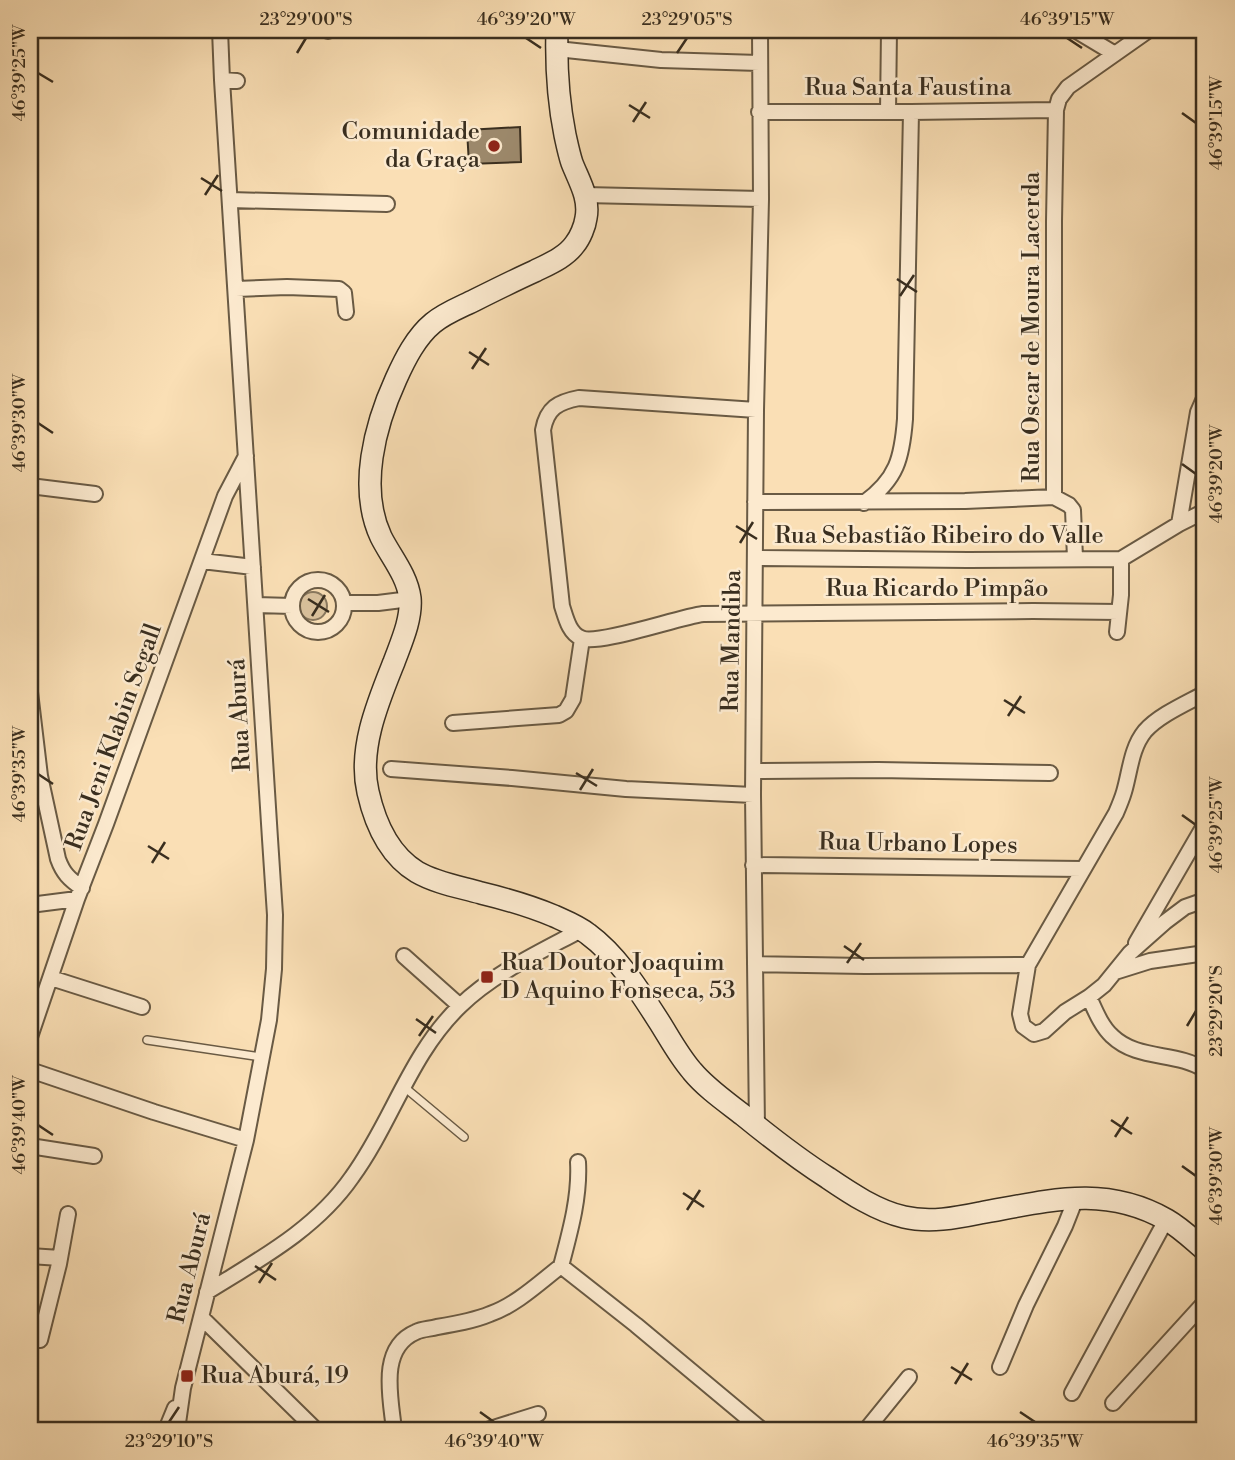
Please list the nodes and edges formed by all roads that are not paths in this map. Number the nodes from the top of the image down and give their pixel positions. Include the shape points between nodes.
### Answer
1 (220, 30) edge
2 (760, 30) edge
3 (889, 30) edge
4 (1075, 30) edge
5 (1149, 30) edge
6 (557, 40) edge
7 (1115, 54) junction
8 (759, 63) junction
9 (222, 80) junction
10 (237, 81) dead end
11 (1056, 110) junction
12 (759, 112) junction
13 (888, 112) junction
14 (911, 112) junction
15 (585, 195) junction
16 (761, 199) junction
17 (230, 200) junction
18 (387, 204) dead end
19 (236, 289) junction
20 (346, 312) dead end
21 (1205, 396) edge
22 (756, 410) junction
23 (247, 455) junction
24 (30, 486) edge
25 (94, 494) dead end
26 (1054, 497) junction
27 (755, 502) junction
28 (864, 503) junction
29 (1205, 511) edge
30 (1179, 524) junction
31 (756, 558) junction
32 (1075, 558) junction
33 (1121, 559) junction
34 (202, 561) junction
35 (253, 567) junction
36 (410, 599) junction
37 (344, 603) junction
38 (257, 605) junction
39 (292, 606) junction
40 (754, 612) junction
41 (1119, 612) junction
42 (1117, 632) dead end
43 (582, 639) junction
44 (30, 692) edge
45 (1205, 693) edge
46 (453, 723) dead end
47 (391, 769) dead end
48 (754, 771) junction
49 (1051, 773) dead end
50 (753, 795) junction
51 (1205, 824) edge
52 (753, 865) junction
53 (1082, 869) junction
54 (80, 893) junction
55 (1205, 900) edge
56 (30, 905) edge
57 (581, 930) junction
58 (1130, 953) junction
59 (1205, 953) edge
60 (404, 956) dead end
61 (755, 964) junction
62 (1028, 965) junction
63 (1115, 972) junction
64 (51, 978) junction
65 (1089, 998) junction
66 (460, 1006) junction
67 (142, 1007) dead end
68 (30, 1037) edge
69 (147, 1040) dead end
70 (261, 1057) junction
71 (30, 1070) edge
72 (1205, 1070) edge
73 (403, 1086) junction
74 (757, 1126) junction
75 (464, 1137) dead end
76 (246, 1140) junction
77 (30, 1146) edge
78 (93, 1156) dead end
79 (578, 1162) dead end
80 (1076, 1198) junction
81 (68, 1214) dead end
82 (1166, 1220) junction
83 (1205, 1250) edge
84 (30, 1256) edge
85 (60, 1258) junction
86 (561, 1266) junction
87 (207, 1292) junction
88 (1205, 1302) edge
89 (201, 1317) junction
90 (40, 1340) dead end
91 (1000, 1367) dead end
92 (909, 1377) dead end
93 (183, 1388) junction
94 (1072, 1393) dead end
95 (1113, 1404) dead end
96 (538, 1414) dead end
97 (166, 1430) edge
98 (177, 1430) edge
99 (316, 1430) edge
100 (394, 1430) edge
101 (487, 1430) edge
102 (762, 1430) edge
103 (866, 1430) edge

1 - 9 street, Rua Aburá
2 - 8 street, Rua Mandiba
3 - 13 street
4 - 7 street
5 - 7 street
6 - 8 street via 660,61
6 - 15 street via 562,117
7 - 11 street via 1068,87
8 - 12 street, Rua Mandiba
9 - 10 street
9 - 17 street, Rua Aburá
11 - 14 street, Rua Santa Faustina
11 - 26 street, Rua Oscar de Moura Lacerda
12 - 13 street, Rua Santa Faustina
12 - 16 street, Rua Mandiba
13 - 14 street, Rua Santa Faustina
14 - 28 street via 903,445 881,490
15 - 16 street
15 - 36 street via 586,220 576,244 545,266 435,322 423,333 394,383 371,465 371,498 381,536
16 - 22 street, Rua Mandiba
17 - 18 street
17 - 19 street, Rua Aburá
19 - 20 street via 340,289
19 - 23 street, Rua Aburá
21 - 30 street via 1198,412
22 - 27 street, Rua Mandiba
22 - 43 street via 579,398 551,409 543,430 562,606 571,629
23 - 34 street, Rua Jeni Klabin Segall via 232,479
23 - 35 street, Rua Aburá
24 - 25 street
26 - 28 street, Rua Oscar de Moura Lacerda
26 - 32 street via 1073,510
27 - 28 street, Rua Oscar de Moura Lacerda
27 - 31 street, Rua Mandiba
29 - 30 street
30 - 33 street
31 - 32 street, Rua Sebastião Ribeiro do Valle
31 - 40 street, Rua Mandiba
32 - 33 street, Rua Sebastião Ribeiro do Valle
33 - 41 street
34 - 35 street
34 - 54 street, Rua Jeni Klabin Segall
35 - 38 street, Rua Aburá
36 - 37 street
36 - 57 street via 408,620 382,691 364,766 367,790 385,839 420,874 532,907
37 - 39 street via 338,589 317,580 297,591
37 - 39 street via 337,625 323,632 308,630 296,620
38 - 39 street
38 - 70 street, Rua Aburá via 275,915 269,1020
40 - 41 street, Rua Ricardo Pimpão
40 - 43 street, Rua Ricardo Pimpão via 691,615 614,636
40 - 48 street, Rua Mandiba
41 - 42 street
43 - 46 street via 573,699 566,711
44 - 54 street via 40,776 58,859
45 - 53 street via 1145,731 1132,757 1116,813
47 - 50 street
48 - 49 street
48 - 50 street, Rua Mandiba
50 - 52 street, Rua Mandiba
51 - 58 street
52 - 53 street, Rua Urbano Lopes
52 - 61 street, Rua Mandiba
53 - 62 street
54 - 56 street
54 - 64 street, Rua Jeni Klabin Segall
55 - 58 street via 1185,907
57 - 66 street via 501,974
57 - 74 street via 609,952 694,1075
58 - 63 street
59 - 63 street via 1150,961
60 - 66 street
61 - 62 street
61 - 74 street, Rua Mandiba
62 - 65 street via 1020,1021 1034,1034
63 - 65 street
64 - 67 street
64 - 68 street, Rua Jeni Klabin Segall
65 - 72 street via 1113,1038 1146,1054 1180,1059
66 - 73 street via 434,1035
69 - 70 lane
70 - 76 street, Rua Aburá
71 - 76 street
73 - 75 lane
73 - 87 street via 355,1174 332,1203 298,1233
74 - 80 street via 828,1178 872,1205 906,1218 958,1217
76 - 87 street, Rua Aburá
77 - 78 street
79 - 86 street via 577,1197
80 - 82 street via 1128,1203
80 - 91 street
81 - 85 street
82 - 83 street
82 - 94 street
84 - 85 street
85 - 90 street
86 - 100 street via 492,1314 415,1332 403,1341 389,1367
86 - 102 street
87 - 89 street, Rua Aburá
88 - 95 street
89 - 93 street, Rua Aburá
89 - 99 street
92 - 103 street
93 - 97 street, Rua Aburá
93 - 98 street, Rua Aburá
96 - 101 street

